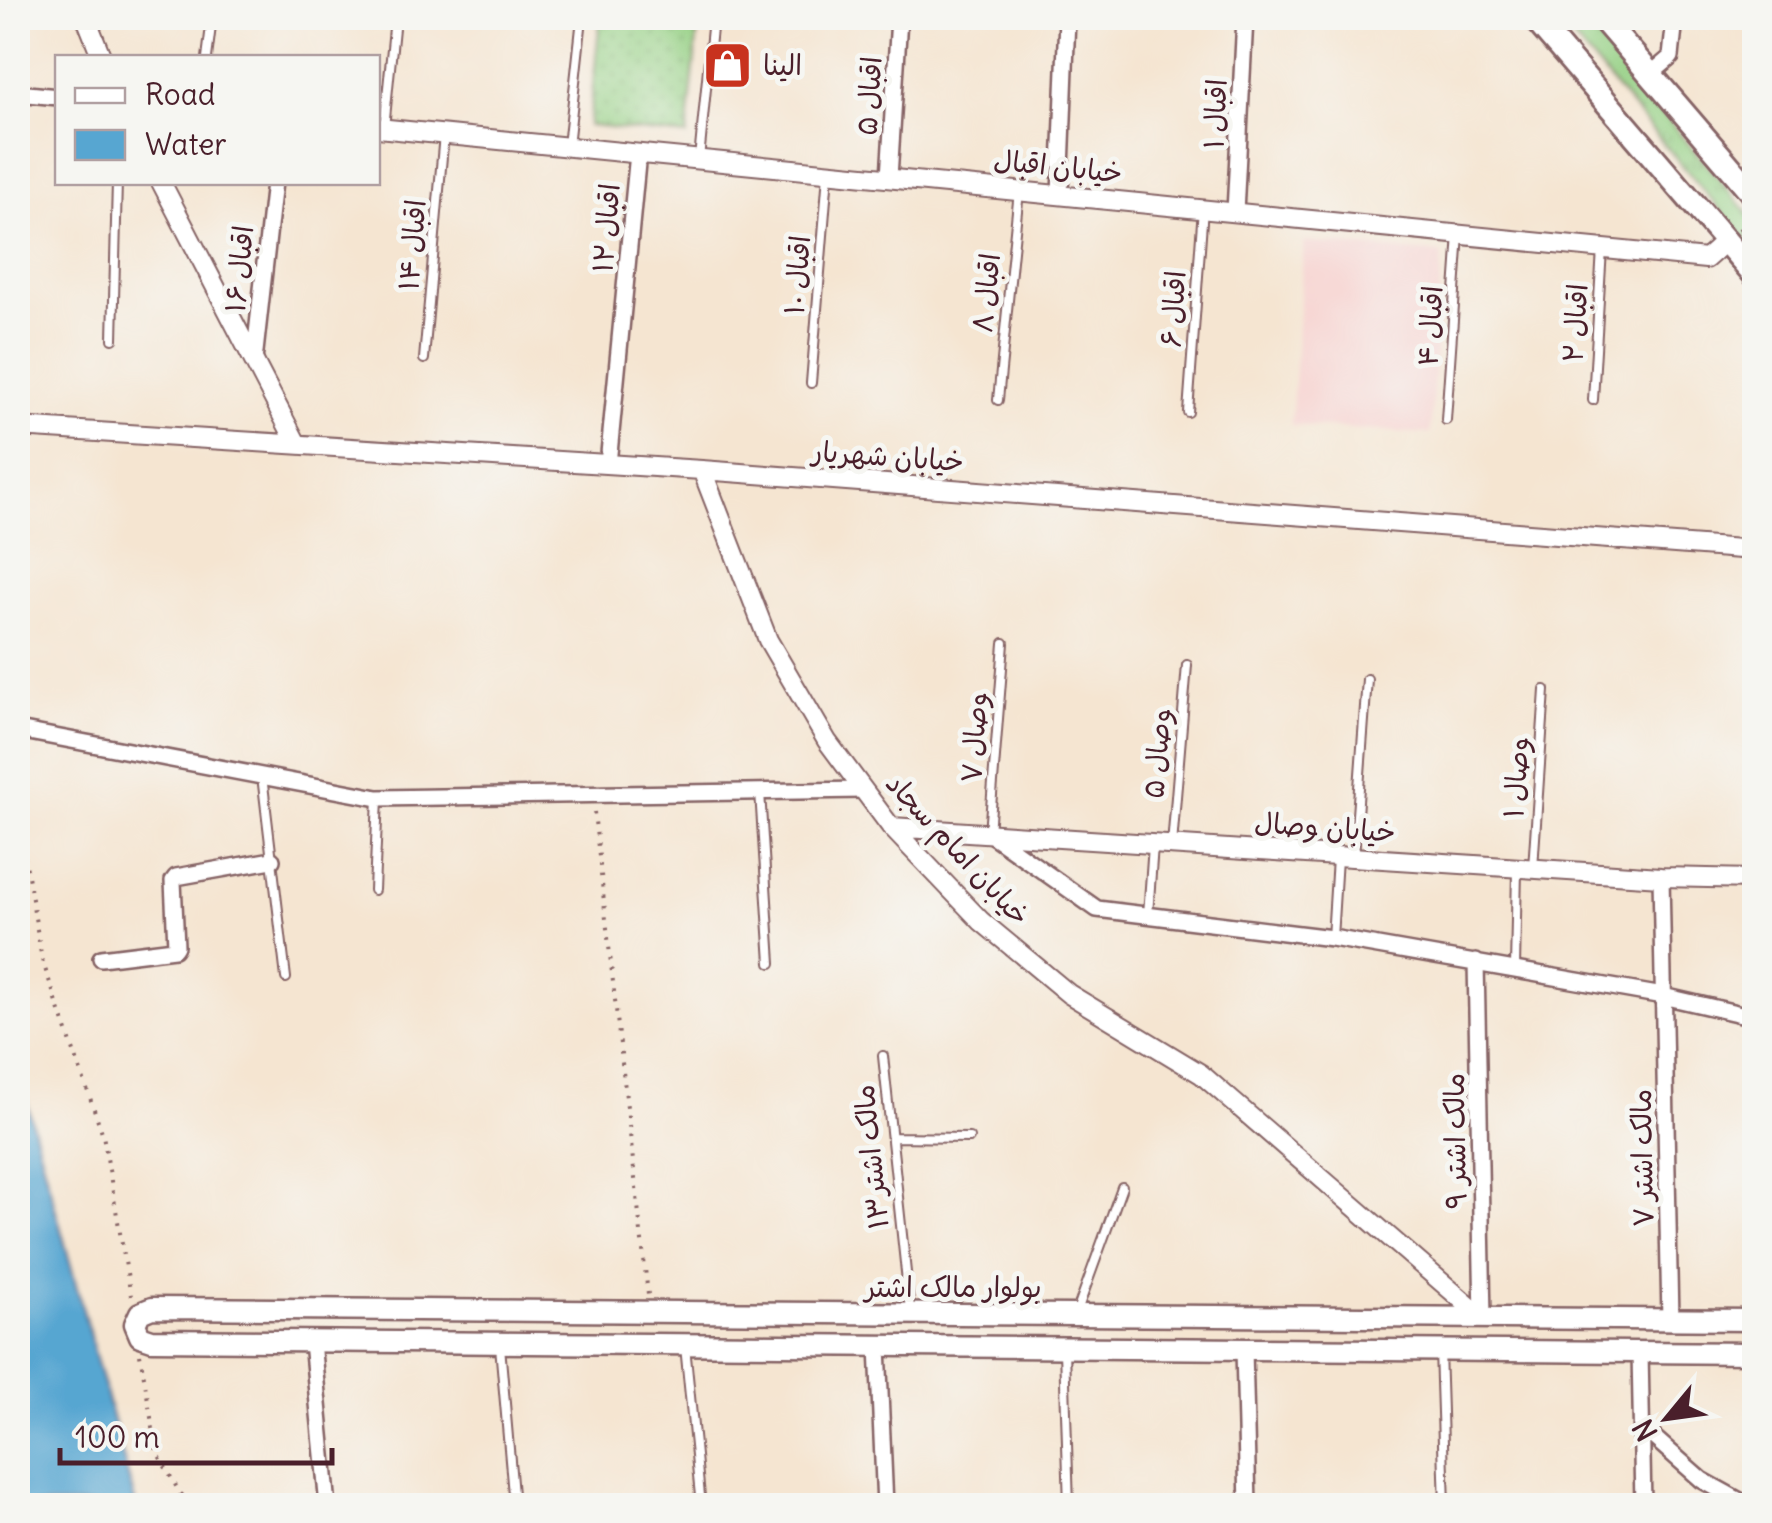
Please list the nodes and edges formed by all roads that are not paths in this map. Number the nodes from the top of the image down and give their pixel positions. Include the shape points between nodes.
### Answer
1 (86, 18) edge
2 (212, 18) edge
3 (395, 18) edge
4 (582, 18) edge
5 (713, 18) edge
6 (899, 18) edge
7 (1068, 18) edge
8 (1245, 18) edge
9 (1534, 18) edge
10 (1602, 18) edge
11 (1675, 18) edge
12 (101, 55) edge
13 (207, 55) edge
14 (1651, 74) junction
15 (18, 93) edge
16 (55, 97) edge
17 (381, 128) edge
18 (444, 134) junction
19 (568, 146) junction
20 (638, 153) junction
21 (699, 159) junction
22 (828, 171) junction
23 (889, 177) junction
24 (117, 185) edge
25 (163, 185) edge
26 (274, 185) edge
27 (1019, 190) junction
28 (1060, 194) junction
29 (1754, 195) edge
30 (1203, 208) junction
31 (1235, 212) junction
32 (1459, 234) junction
33 (1726, 241) junction
34 (1602, 248) junction
35 (1754, 274) edge
36 (114, 339) dead end
37 (424, 359) dead end
38 (254, 361) junction
39 (810, 384) dead end
40 (998, 400) dead end
41 (1593, 400) dead end
42 (1188, 412) dead end
43 (1446, 420) dead end
44 (18, 427) edge
45 (298, 444) junction
46 (608, 464) junction
47 (702, 470) junction
48 (1754, 550) edge
49 (1004, 644) dead end
50 (1187, 665) dead end
51 (1367, 679) dead end
52 (1544, 690) dead end
53 (18, 730) edge
54 (262, 776) junction
55 (864, 790) junction
56 (760, 792) junction
57 (378, 798) junction
58 (892, 828) junction
59 (989, 834) junction
60 (1163, 844) junction
61 (1346, 856) junction
62 (272, 860) junction
63 (1525, 867) junction
64 (1660, 877) junction
65 (1754, 878) edge
66 (374, 890) dead end
67 (1148, 915) junction
68 (1332, 938) junction
69 (101, 958) dead end
70 (771, 962) dead end
71 (1476, 962) junction
72 (1515, 969) junction
73 (286, 978) dead end
74 (1663, 996) junction
75 (1754, 1017) edge
76 (883, 1056) dead end
77 (892, 1137) junction
78 (969, 1138) dead end
79 (1122, 1187) dead end
80 (782, 1313) junction
81 (910, 1314) junction
82 (1075, 1315) junction
83 (1358, 1317) junction
84 (1483, 1318) junction
85 (1670, 1320) junction
86 (1708, 1320) junction
87 (1754, 1320) edge
88 (312, 1342) junction
89 (500, 1343) junction
90 (685, 1344) junction
91 (782, 1345) junction
92 (878, 1346) junction
93 (1064, 1348) junction
94 (1244, 1349) junction
95 (1358, 1350) junction
96 (1440, 1350) junction
97 (1640, 1352) junction
98 (1706, 1352) junction
99 (1754, 1353) edge
100 (1642, 1427) junction
101 (328, 1506) edge
102 (514, 1506) edge
103 (701, 1506) edge
104 (884, 1506) edge
105 (1069, 1506) edge
106 (1248, 1506) edge
107 (1445, 1506) edge
108 (1643, 1506) edge
109 (1750, 1506) edge

1 - 12 street
2 - 13 lane
3 - 17 lane
4 - 19 lane
5 - 21 lane
6 - 23 street, اقبال ۵
7 - 28 street
8 - 31 street, اقبال ۱
9 - 33 main road
10 - 14 main road
11 - 14 street via 1671,56
14 - 29 main road
15 - 16 street
17 - 18 street, خیابان اقبال
18 - 19 street, خیابان اقبال
18 - 37 lane, اقبال ۱۴
19 - 20 street, خیابان اقبال
20 - 21 street, خیابان اقبال
20 - 46 street, اقبال ۱۲
21 - 22 street, خیابان اقبال
22 - 23 street, خیابان اقبال
22 - 39 lane, اقبال ۱۰
23 - 27 street, خیابان اقبال
24 - 36 lane
25 - 38 street
26 - 38 street, اقبال ۱۶
27 - 28 street, خیابان اقبال
27 - 40 lane, اقبال ۸
28 - 30 street, خیابان اقبال
30 - 31 street, خیابان اقبال
30 - 42 lane, اقبال ۶
31 - 32 street, خیابان اقبال
32 - 34 street, خیابان اقبال
32 - 43 lane, اقبال ۴
33 - 34 street, خیابان اقبال via 1706,259
33 - 35 main road
34 - 41 lane, اقبال ۲
38 - 45 street
44 - 45 street, خیابان شهریار
45 - 46 street, خیابان شهریار
46 - 47 street, خیابان شهریار
47 - 48 street, خیابان شهریار
47 - 55 street, خیابان امام سجاد via 768,640
49 - 59 lane, وصال ۷
50 - 60 lane, وصال ۵
51 - 61 lane
52 - 63 lane, وصال ۱
53 - 54 street
54 - 57 street
54 - 62 lane
55 - 56 street
55 - 58 street, خیابان امام سجاد
56 - 57 street
56 - 70 lane
57 - 66 lane
58 - 59 street, خیابان وصال
58 - 84 street, خیابان امام سجاد via 981,922 1069,994 1201,1074
59 - 60 street, خیابان وصال
59 - 67 street via 1096,909
60 - 61 street, خیابان وصال
60 - 67 lane, وصال ۵
61 - 63 street, خیابان وصال
61 - 68 lane
62 - 69 street via 176,877 174,949
62 - 73 lane
63 - 64 street, خیابان وصال
63 - 72 lane, وصال ۱
64 - 65 street, خیابان وصال
64 - 74 street, مالک اشتر ۷
67 - 68 street
68 - 71 street
71 - 72 street
71 - 84 street, مالک اشتر ۹
72 - 74 street
74 - 75 street
74 - 85 street, مالک اشتر ۷
76 - 77 lane, مالک اشتر۱۳
77 - 78 lane
77 - 81 lane, مالک اشتر۱۳
79 - 82 lane
80 - 81 main road, بولوار مالک اشتر
80 - 88 main road, بولوار مالک اشتر via 142,1305 136,1324 145,1340
80 - 91 main road
81 - 82 main road, بولوار مالک اشتر
82 - 83 main road, بولوار مالک اشتر
83 - 84 main road, بولوار مالک اشتر
83 - 95 main road
84 - 85 main road, بولوار مالک اشتر
85 - 86 main road, بولوار مالک اشتر
86 - 87 main road, بولوار مالک اشتر
86 - 98 main road
88 - 89 main road
88 - 101 street
89 - 90 main road
89 - 102 lane
90 - 91 main road
90 - 103 lane
91 - 92 main road
92 - 93 main road
92 - 104 street
93 - 94 main road
93 - 105 lane
94 - 95 main road
94 - 106 street
95 - 96 main road
96 - 97 main road
96 - 107 lane
97 - 98 main road
97 - 100 street
98 - 99 main road
100 - 108 street
100 - 109 street via 1702,1480

